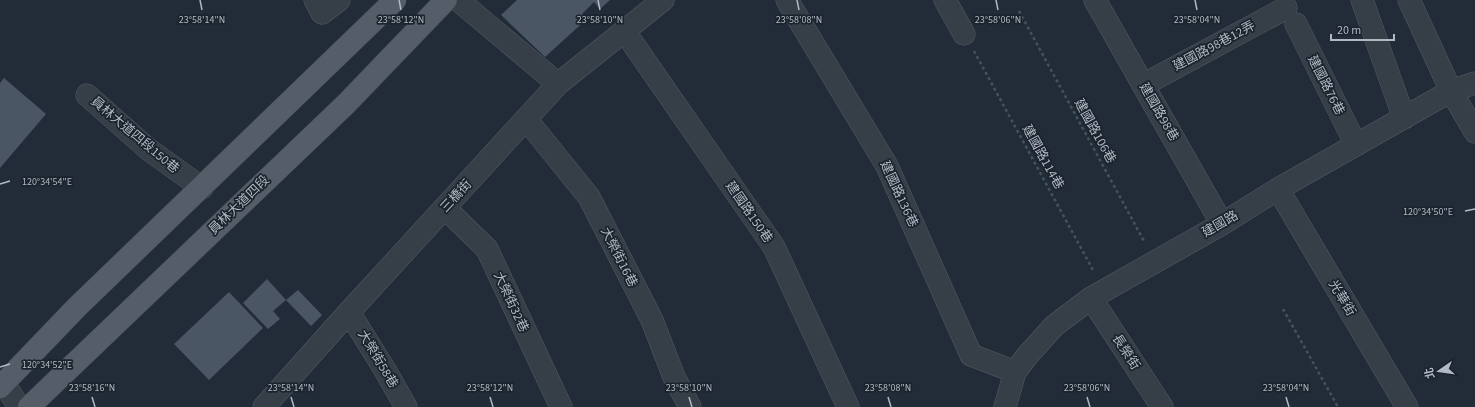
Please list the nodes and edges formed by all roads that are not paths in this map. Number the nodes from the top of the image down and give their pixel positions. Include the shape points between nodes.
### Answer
1 (315, 0) edge
2 (339, 0) edge
3 (395, 0) edge
4 (446, 0) edge
5 (458, 0) edge
6 (663, 0) edge
7 (787, 0) edge
8 (945, 0) edge
9 (1095, 0) edge
10 (1362, 0) edge
11 (1409, 0) edge
12 (1291, 16) joint
13 (624, 32) junction
14 (964, 34) road end
15 (1475, 83) edge
16 (558, 84) junction
17 (1143, 85) junction
18 (1451, 91) junction
19 (87, 95) dead end
20 (1404, 118) junction
21 (526, 119) junction
22 (1475, 132) edge
23 (1356, 145) junction
24 (202, 188) junction
25 (1278, 190) junction
26 (445, 208) junction
27 (1222, 224) junction
28 (1098, 294) junction
29 (349, 312) junction
30 (1015, 372) junction
31 (2, 385) edge
32 (19, 407) edge
33 (29, 407) edge
34 (264, 407) edge
35 (406, 407) edge
36 (561, 407) edge
37 (690, 407) edge
38 (848, 407) edge
39 (1005, 407) edge
40 (1162, 407) edge
41 (1407, 407) edge

1 - 2 street via 322,13
3 - 24 main road
4 - 33 main road, 員林大道四段 via 346,104
5 - 16 street
6 - 13 street, 三橋街
7 - 30 street, 建國路136巷 via 887,166 972,355
8 - 14 street
9 - 17 street, 建國路98巷
10 - 20 street
11 - 18 street
12 - 17 street, 建國路98巷12弄
12 - 23 street, 建國路76巷
13 - 16 street, 三橋街
13 - 38 street, 建國路150巷 via 774,247
15 - 18 street, 建國路
16 - 21 street, 三橋街
17 - 27 street, 建國路98巷
18 - 20 street, 建國路
18 - 22 street
19 - 24 street, 員林大道四段150巷 via 148,149
20 - 23 street, 建國路
21 - 26 street, 三橋街
21 - 37 street, 大榮街16巷 via 589,198 652,320 674,377
23 - 25 street, 建國路
24 - 31 main road via 77,307
25 - 27 street, 建國路
25 - 41 street, 光華街
26 - 29 street, 三橋街
26 - 36 street, 大榮街32巷 via 487,249
27 - 28 street, 建國路
28 - 30 street, 建國路 via 1054,326
28 - 40 street, 長榮街
29 - 34 street, 三橋街
29 - 35 street, 大榮街58巷
30 - 39 street, 建國路
31 - 32 street

